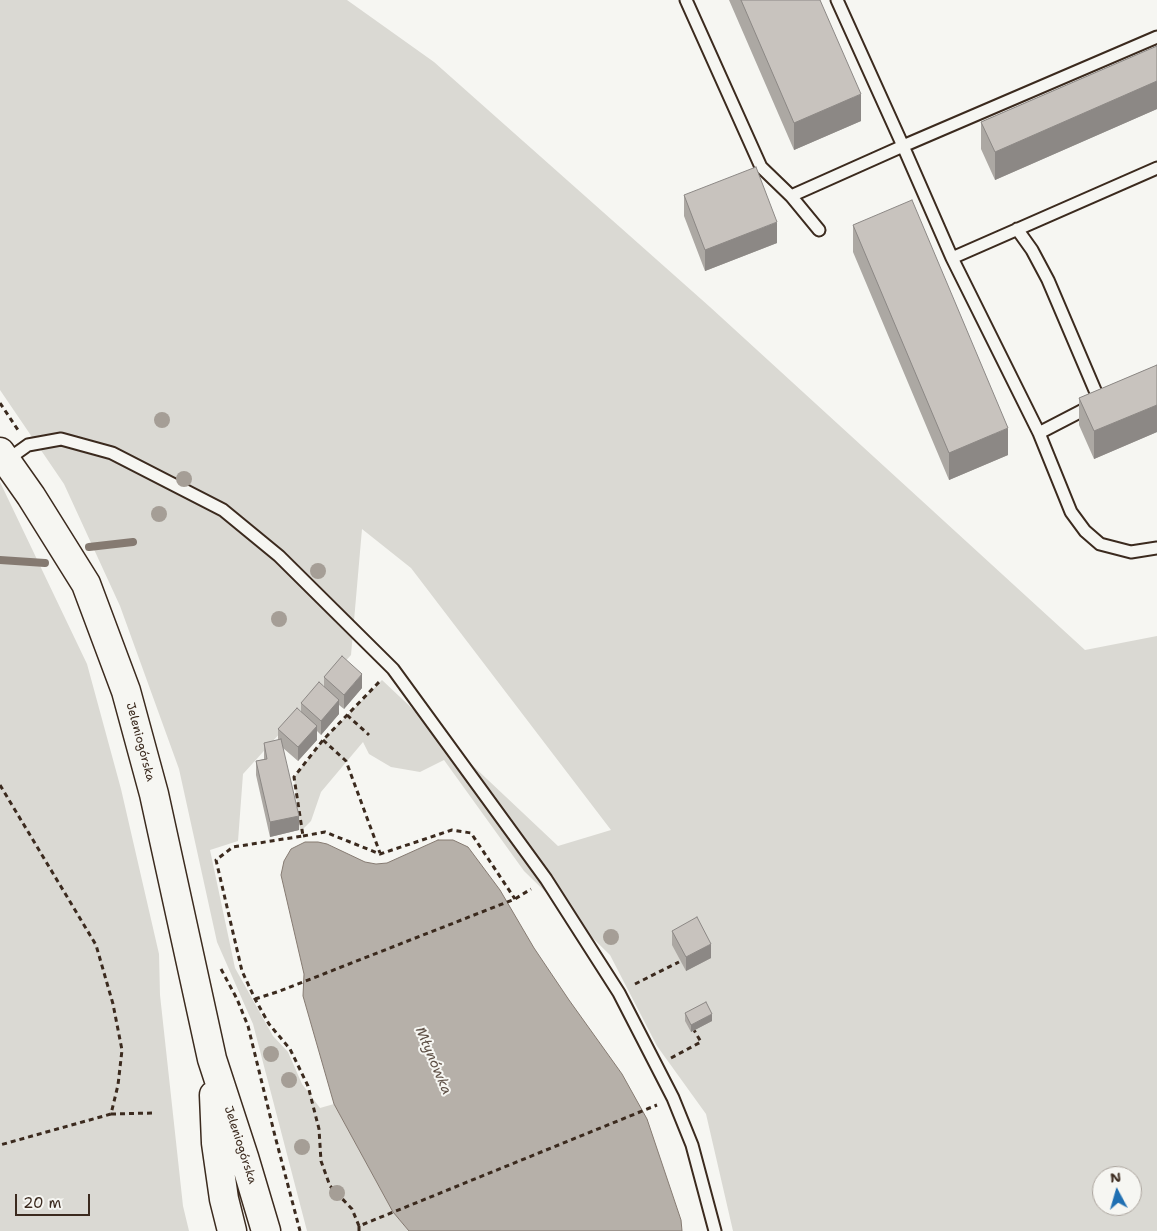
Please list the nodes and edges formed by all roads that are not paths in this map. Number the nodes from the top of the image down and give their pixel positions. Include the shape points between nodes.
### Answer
1 (686, 0) edge
2 (837, 0) edge
3 (1157, 37) edge
4 (903, 146) junction
5 (1157, 168) edge
6 (791, 196) junction
7 (1017, 229) junction
8 (819, 230) dead end
9 (952, 258) junction
10 (1039, 433) junction
11 (4, 456) edge
12 (1157, 548) edge
13 (212, 1059) junction
14 (232, 1231) edge
15 (266, 1231) edge
16 (715, 1231) edge

1 - 6 lane via 761,167
2 - 4 lane
3 - 4 lane
4 - 6 lane
4 - 9 lane
5 - 7 lane
6 - 8 lane
7 - 9 lane
7 - 10 lane via 1048,280 1104,400
9 - 10 lane
10 - 12 lane via 1071,512 1085,531 1100,544 1130,552
11 - 13 street, Jeleniogórska via 86,584 126,691 154,794
11 - 16 lane via 28,445 61,439 112,453 223,510 279,556 393,668 546,879 619,993 673,1098 692,1145
13 - 14 street, Jeleniogórska via 216,1143
13 - 15 street, Jeleniogórska

